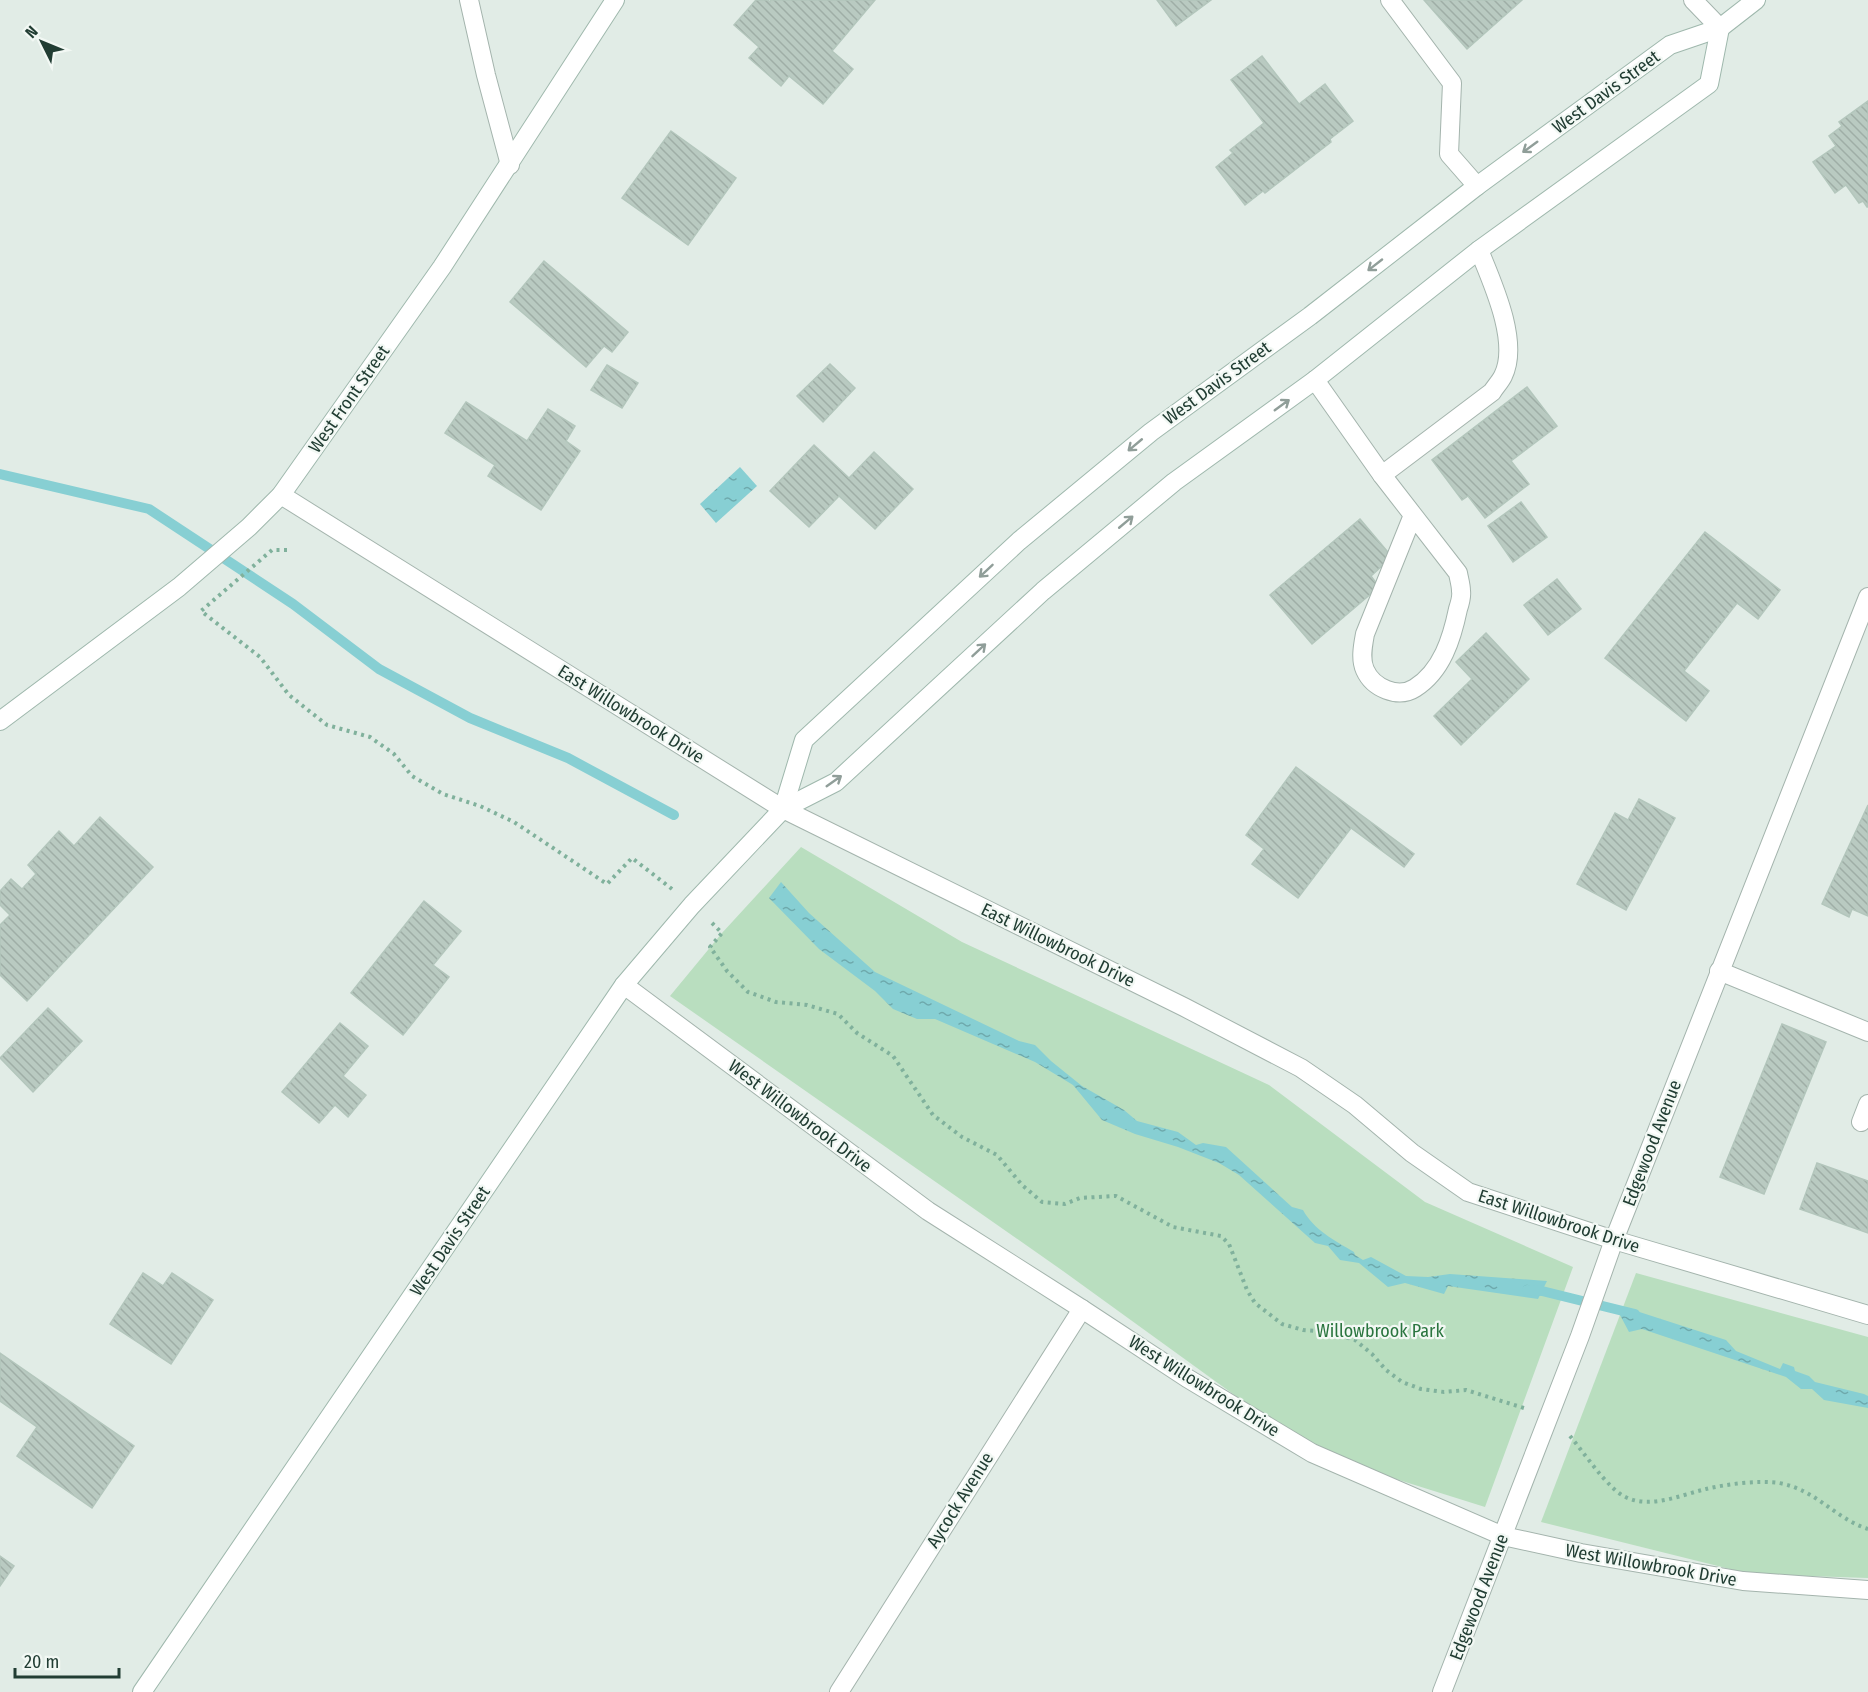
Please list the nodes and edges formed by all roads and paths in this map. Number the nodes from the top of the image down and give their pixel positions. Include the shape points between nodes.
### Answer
1 (469, 0) edge
2 (615, 0) edge
3 (1390, 0) edge
4 (1692, 0) edge
5 (1756, 0) edge
6 (1720, 28) junction
7 (510, 165) junction
8 (1477, 186) junction
9 (1479, 250) junction
10 (1315, 380) junction
11 (1383, 474) junction
12 (281, 495) junction
13 (1413, 515) junction
14 (286, 550) dead end
15 (1868, 597) edge
16 (0, 721) edge
17 (783, 809) junction
18 (692, 905) junction
19 (1719, 971) junction
20 (624, 986) junction
21 (1868, 1032) edge
22 (1868, 1104) edge
23 (1861, 1122) dead end
24 (1614, 1240) junction
25 (1082, 1309) junction
26 (1868, 1315) edge
27 (1548, 1416) junction
28 (1868, 1529) edge
29 (1503, 1536) junction
30 (1868, 1590) edge
31 (142, 1692) edge
32 (839, 1692) edge
33 (1442, 1692) edge

1 - 7 street
2 - 7 street, West Front Street
3 - 8 street via 1452,83 1449,154
4 - 6 street
5 - 6 street, West Davis Street
6 -> 8 street, West Davis Street via 1670,45
6 - 9 street, West Davis Street via 1709,84
7 - 12 street, West Front Street
8 -> 17 street, West Davis Street via 1310,316 1151,432 1019,541 804,740
9 - 10 street, West Davis Street
9 - 11 street via 1505,320 1508,355 1504,375 1492,392
10 - 11 street
17 -> 10 street, West Davis Street via 836,782 1042,591 1174,482
11 - 13 street
12 - 16 street, West Front Street via 180,587
12 - 17 street, East Willowbrook Drive
13 - 13 street via 1458,573 1462,593 1444,655 1414,689 1396,693 1380,688 1365,670 1362,653 1365,634
14 - 18 path via 272,550 201,611 260,657 289,694 327,725 370,737 394,754 412,777 443,795 514,822 607,884 632,858
15 - 19 street, Edgewood Avenue
17 - 18 street, West Davis Street
17 - 24 street, East Willowbrook Drive via 1301,1068 1468,1192
18 - 20 street, West Davis Street
18 - 27 path via 722,933 710,947 748,992 776,1002 838,1014 857,1033 893,1056 933,1115 962,1137 997,1155 1042,1202 1065,1204 1080,1198 1116,1196 1173,1227 1221,1236 1229,1244 1255,1303 1282,1324 1355,1340 1402,1382 1421,1389 1466,1390
19 - 21 street
19 - 24 street, Edgewood Avenue
20 - 25 street, West Willowbrook Drive via 928,1211
20 - 31 street, West Davis Street
22 - 23 street
24 - 26 street, East Willowbrook Drive
24 - 27 street, Edgewood Avenue
25 - 29 street, West Willowbrook Drive via 1312,1453
25 - 32 street, Aycock Avenue
27 - 28 path via 1560,1424 1614,1490 1627,1498 1641,1502 1675,1499 1732,1484 1778,1483 1809,1492 1857,1526
27 - 29 street, Edgewood Avenue
29 - 30 street, West Willowbrook Drive via 1581,1554 1743,1581
29 - 33 street, Edgewood Avenue

